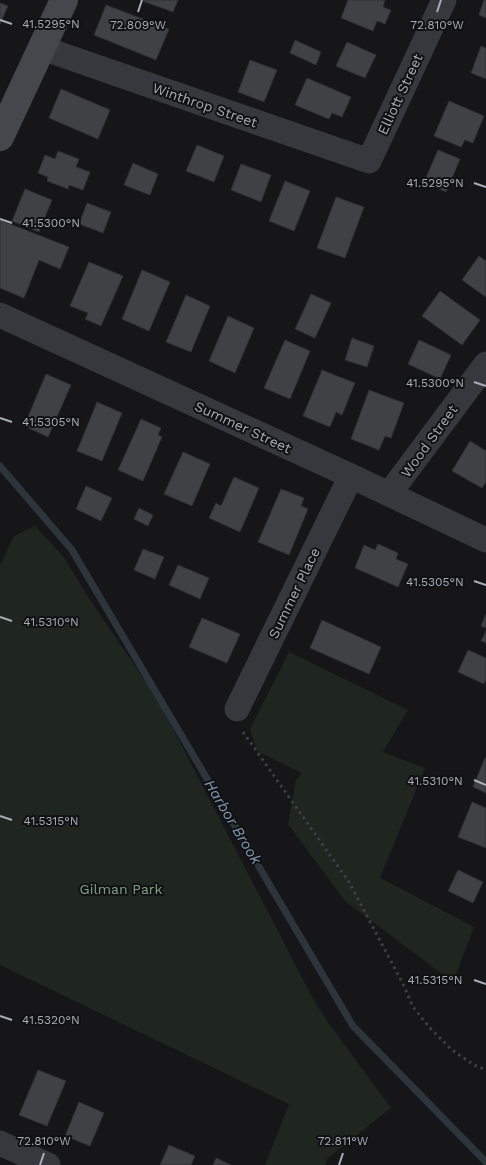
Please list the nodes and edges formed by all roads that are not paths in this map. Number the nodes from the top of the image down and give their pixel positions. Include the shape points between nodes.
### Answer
1 (64, 0) edge
2 (444, 0) edge
3 (42, 48) junction
4 (0, 137) edge
5 (369, 161) joint
6 (0, 315) edge
7 (486, 364) edge
8 (351, 476) junction
9 (390, 494) junction
10 (486, 540) edge
11 (237, 709) road end
12 (0, 1143) edge
13 (48, 1165) edge

1 - 3 main road
2 - 5 street, Elliott Street
3 - 4 main road
3 - 5 street, Winthrop Street
6 - 8 street, Summer Street
7 - 9 street, Wood Street
8 - 9 street, Summer Street
8 - 11 street, Summer Place
9 - 10 street, Summer Street
12 - 13 street

